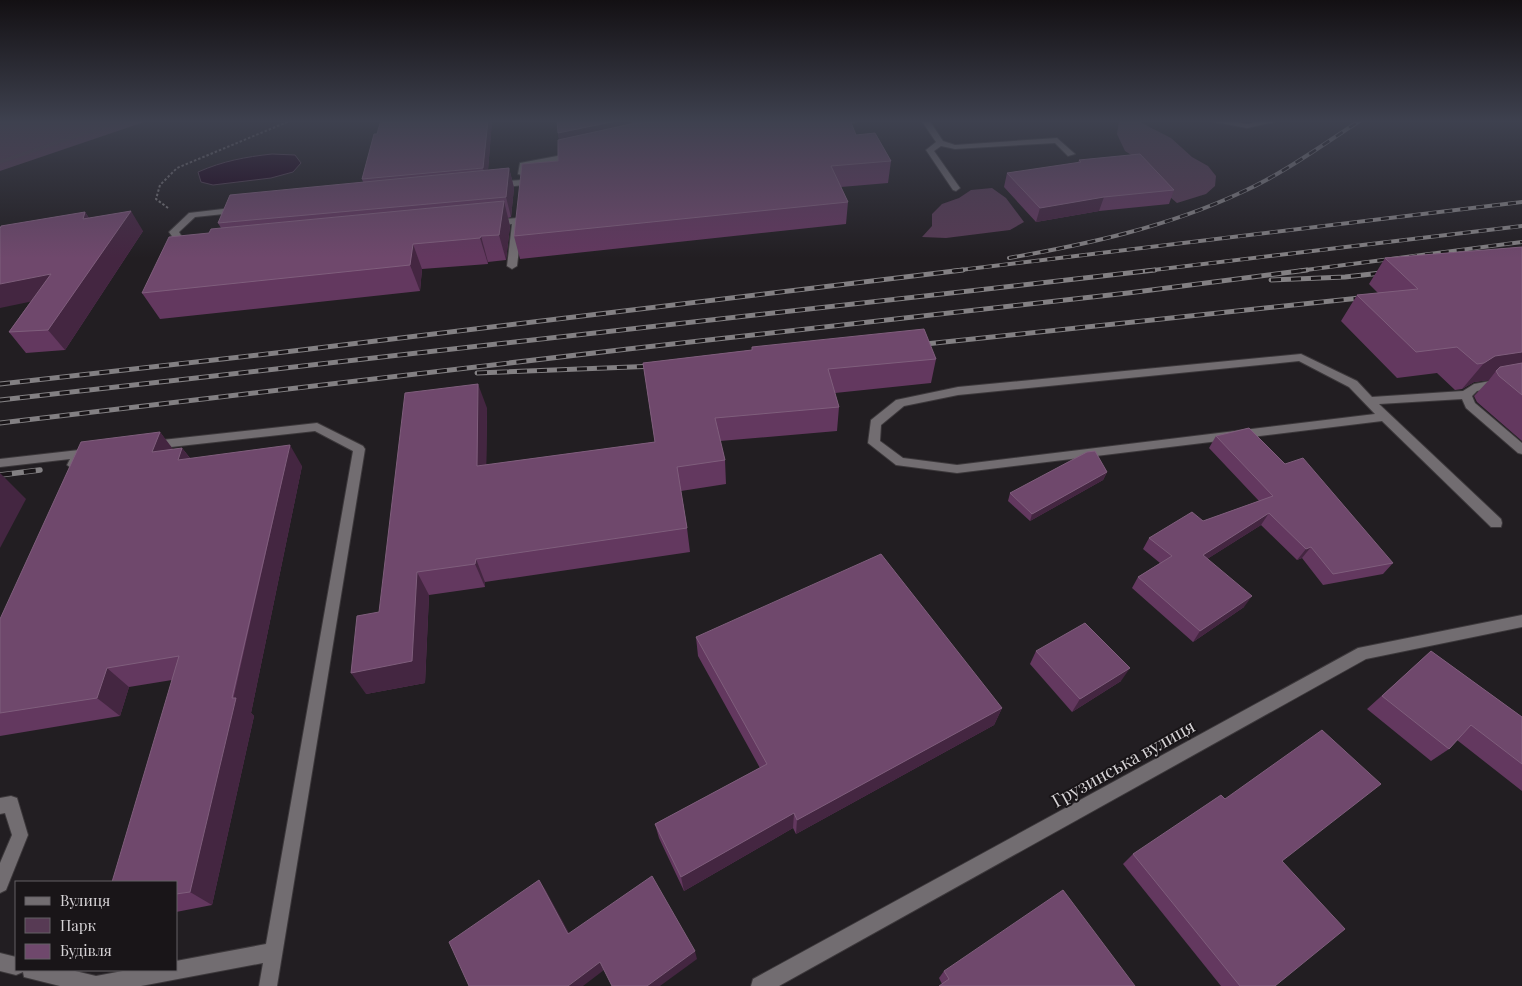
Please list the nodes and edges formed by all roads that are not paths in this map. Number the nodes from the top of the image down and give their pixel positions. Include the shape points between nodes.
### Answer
1 (523, 166) edge
2 (941, 166) edge
3 (483, 186) edge
4 (956, 188) dead end
5 (250, 209) edge
6 (478, 225) edge
7 (201, 249) edge
8 (512, 266) dead end
9 (1522, 379) edge
10 (1466, 394) junction
11 (1369, 401) junction
12 (1384, 417) junction
13 (138, 447) edge
14 (1522, 450) edge
15 (0, 463) edge
16 (66, 480) edge
17 (1496, 523) dead end
18 (1522, 621) edge
19 (0, 806) edge
20 (0, 884) edge
21 (274, 952) junction
22 (0, 962) edge
23 (15, 966) edge
24 (178, 970) edge
25 (35, 971) edge
26 (172, 971) edge
27 (268, 986) edge
28 (760, 986) edge

1 - 3 street via 521,187
2 - 4 street
5 - 7 street via 192,215 174,232 182,244
6 - 8 street via 518,216
9 - 10 street via 1474,388
10 - 11 street
10 - 14 street via 1470,405
11 - 12 street
11 - 12 street via 1353,384 1301,357 948,393 900,403 875,424 874,443 900,462 957,469
12 - 17 street
13 - 21 street via 317,427 359,449
15 - 16 street via 84,453
18 - 28 street, Грузинська вулиця via 1363,653
19 - 20 street via 11,804 20,834
21 - 24 street
21 - 27 street
22 - 23 street
25 - 26 street via 96,985

